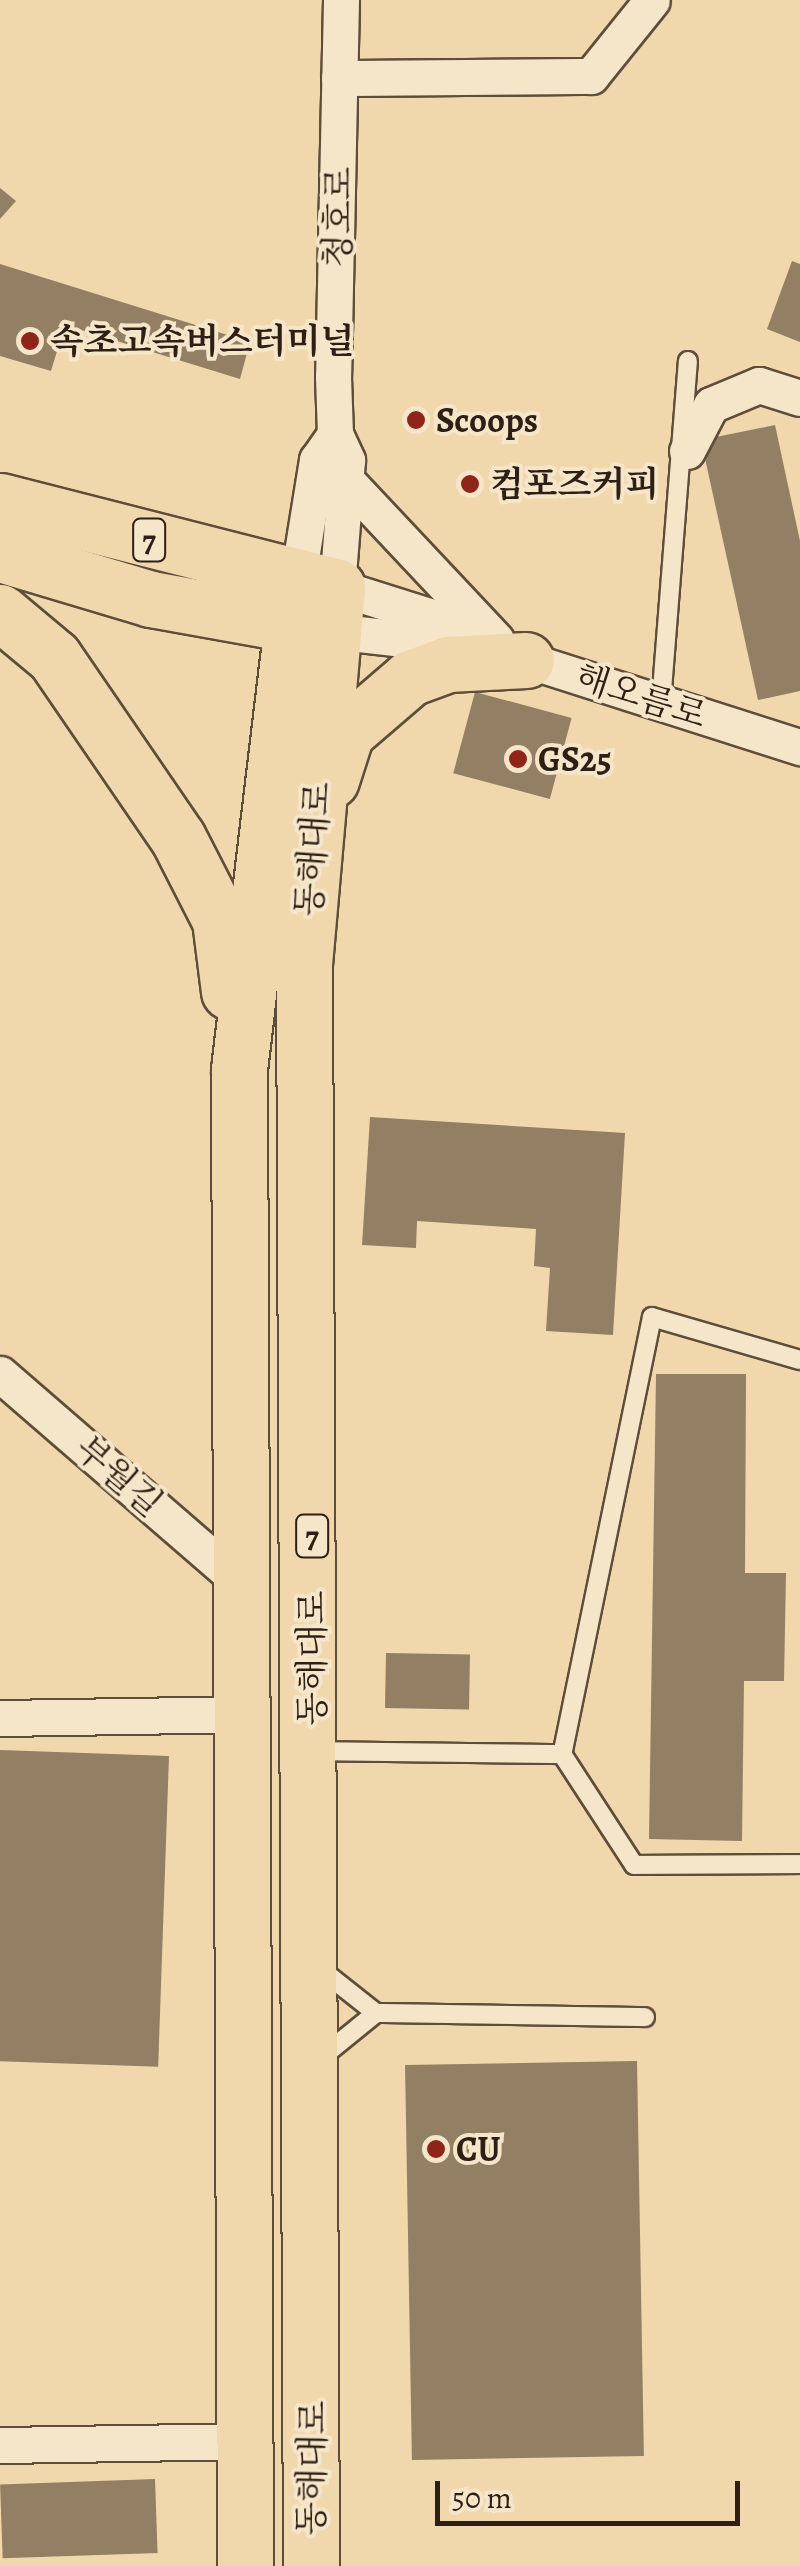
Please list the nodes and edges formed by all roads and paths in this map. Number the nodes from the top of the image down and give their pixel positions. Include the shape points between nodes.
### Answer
1 (341, 0) edge
2 (652, 0) edge
3 (339, 78) junction
4 (688, 361) dead end
5 (800, 398) edge
6 (335, 434) junction
7 (688, 451) junction
8 (345, 480) junction
9 (0, 501) edge
10 (0, 554) edge
11 (313, 605) junction
12 (0, 612) edge
13 (504, 652) junction
14 (661, 703) junction
15 (800, 748) edge
16 (314, 830) junction
17 (238, 1069) junction
18 (800, 1360) edge
19 (0, 1374) edge
20 (238, 1579) junction
21 (244, 1714) junction
22 (0, 1718) edge
23 (312, 1751) junction
24 (562, 1754) junction
25 (800, 1864) edge
26 (312, 1949) junction
27 (376, 2013) junction
28 (645, 2017) dead end
29 (312, 2074) junction
30 (243, 2441) junction
31 (312, 2442) junction
32 (0, 2445) edge
33 (245, 2566) edge
34 (311, 2566) edge

1 - 3 street, 청호로
2 - 3 street via 590,76
3 - 6 street, 청호로
4 - 7 lane
5 - 7 street via 759,385 711,405
6 - 8 street, 청호로
6 - 11 street, 청호로 via 317,460
7 - 14 lane
8 - 11 street, 청호로
8 - 13 street
9 - 11 main road, 7
10 - 11 main road, 7 via 151,599
11 - 13 street, 해오름로 via 440,649
11 - 16 main road, 동해대로 / 7
11 - 17 main road, 동해대로
12 - 17 main road, 동해대로 via 54,657 178,838 220,920
13 - 14 street, 해오름로
13 - 16 main road via 448,664 366,710 346,733
14 - 15 street, 해오름로
16 - 23 main road, 동해대로 / 7 via 304,968
17 - 20 main road, 동해대로
18 - 24 lane via 652,1317
19 - 20 street, 부월길
20 - 21 main road, 동해대로
21 - 22 street, 동해대로
21 - 30 main road, 동해대로
23 - 24 lane
23 - 26 main road, 동해대로 / 7
24 - 25 lane via 634,1865
26 - 27 lane via 334,1986
26 - 29 main road, 동해대로 / 7
27 - 28 lane
27 - 29 lane via 337,2037
29 - 31 main road, 동해대로 / 7
30 - 31 main road
30 - 32 street
30 - 33 main road, 동해대로
31 - 34 main road, 동해대로 / 7

